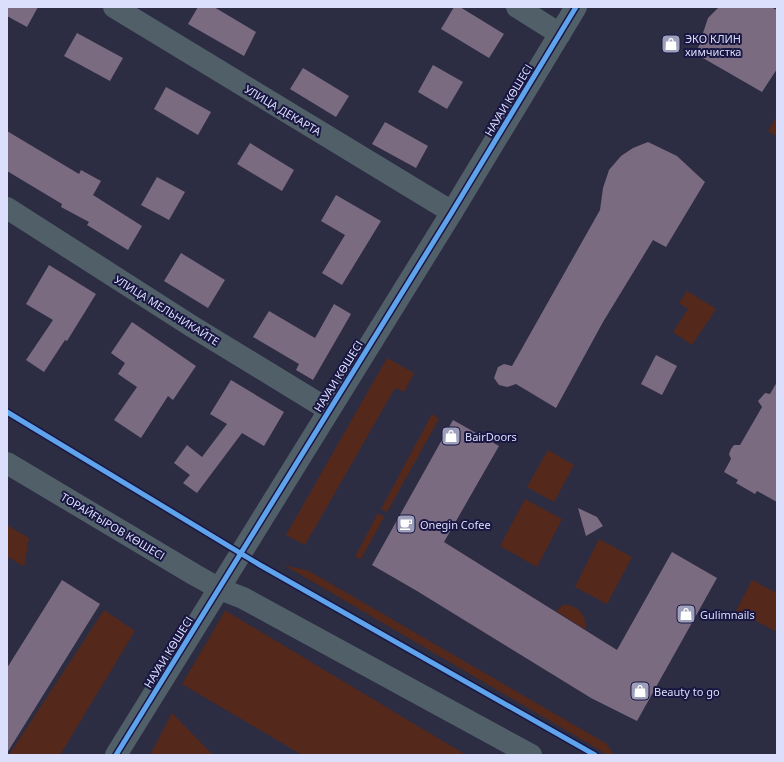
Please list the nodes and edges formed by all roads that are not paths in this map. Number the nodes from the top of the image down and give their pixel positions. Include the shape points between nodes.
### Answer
1 (114, 7) edge
2 (518, 7) edge
3 (576, 7) edge
4 (560, 34) junction
5 (7, 208) edge
6 (452, 212) junction
7 (329, 410) junction
8 (7, 463) edge
9 (220, 588) junction
10 (116, 755) edge
11 (530, 755) edge

1 - 6 street, УЛИЦА ДЕКАРТА
2 - 4 street
3 - 4 street, НАУАИ КӨШЕСІ
4 - 6 street, НАУАИ КӨШЕСІ
5 - 7 street, УЛИЦА МЕЛЬНИКАЙТЕ
6 - 7 street, НАУАИ КӨШЕСІ
7 - 9 street, НАУАИ КӨШЕСІ
8 - 9 street, ТОРАЙҒЫРОВ КӨШЕСІ
9 - 10 street, НАУАИ КӨШЕСІ
9 - 11 street, ТОРАЙҒЫРОВ КӨШЕСІ

